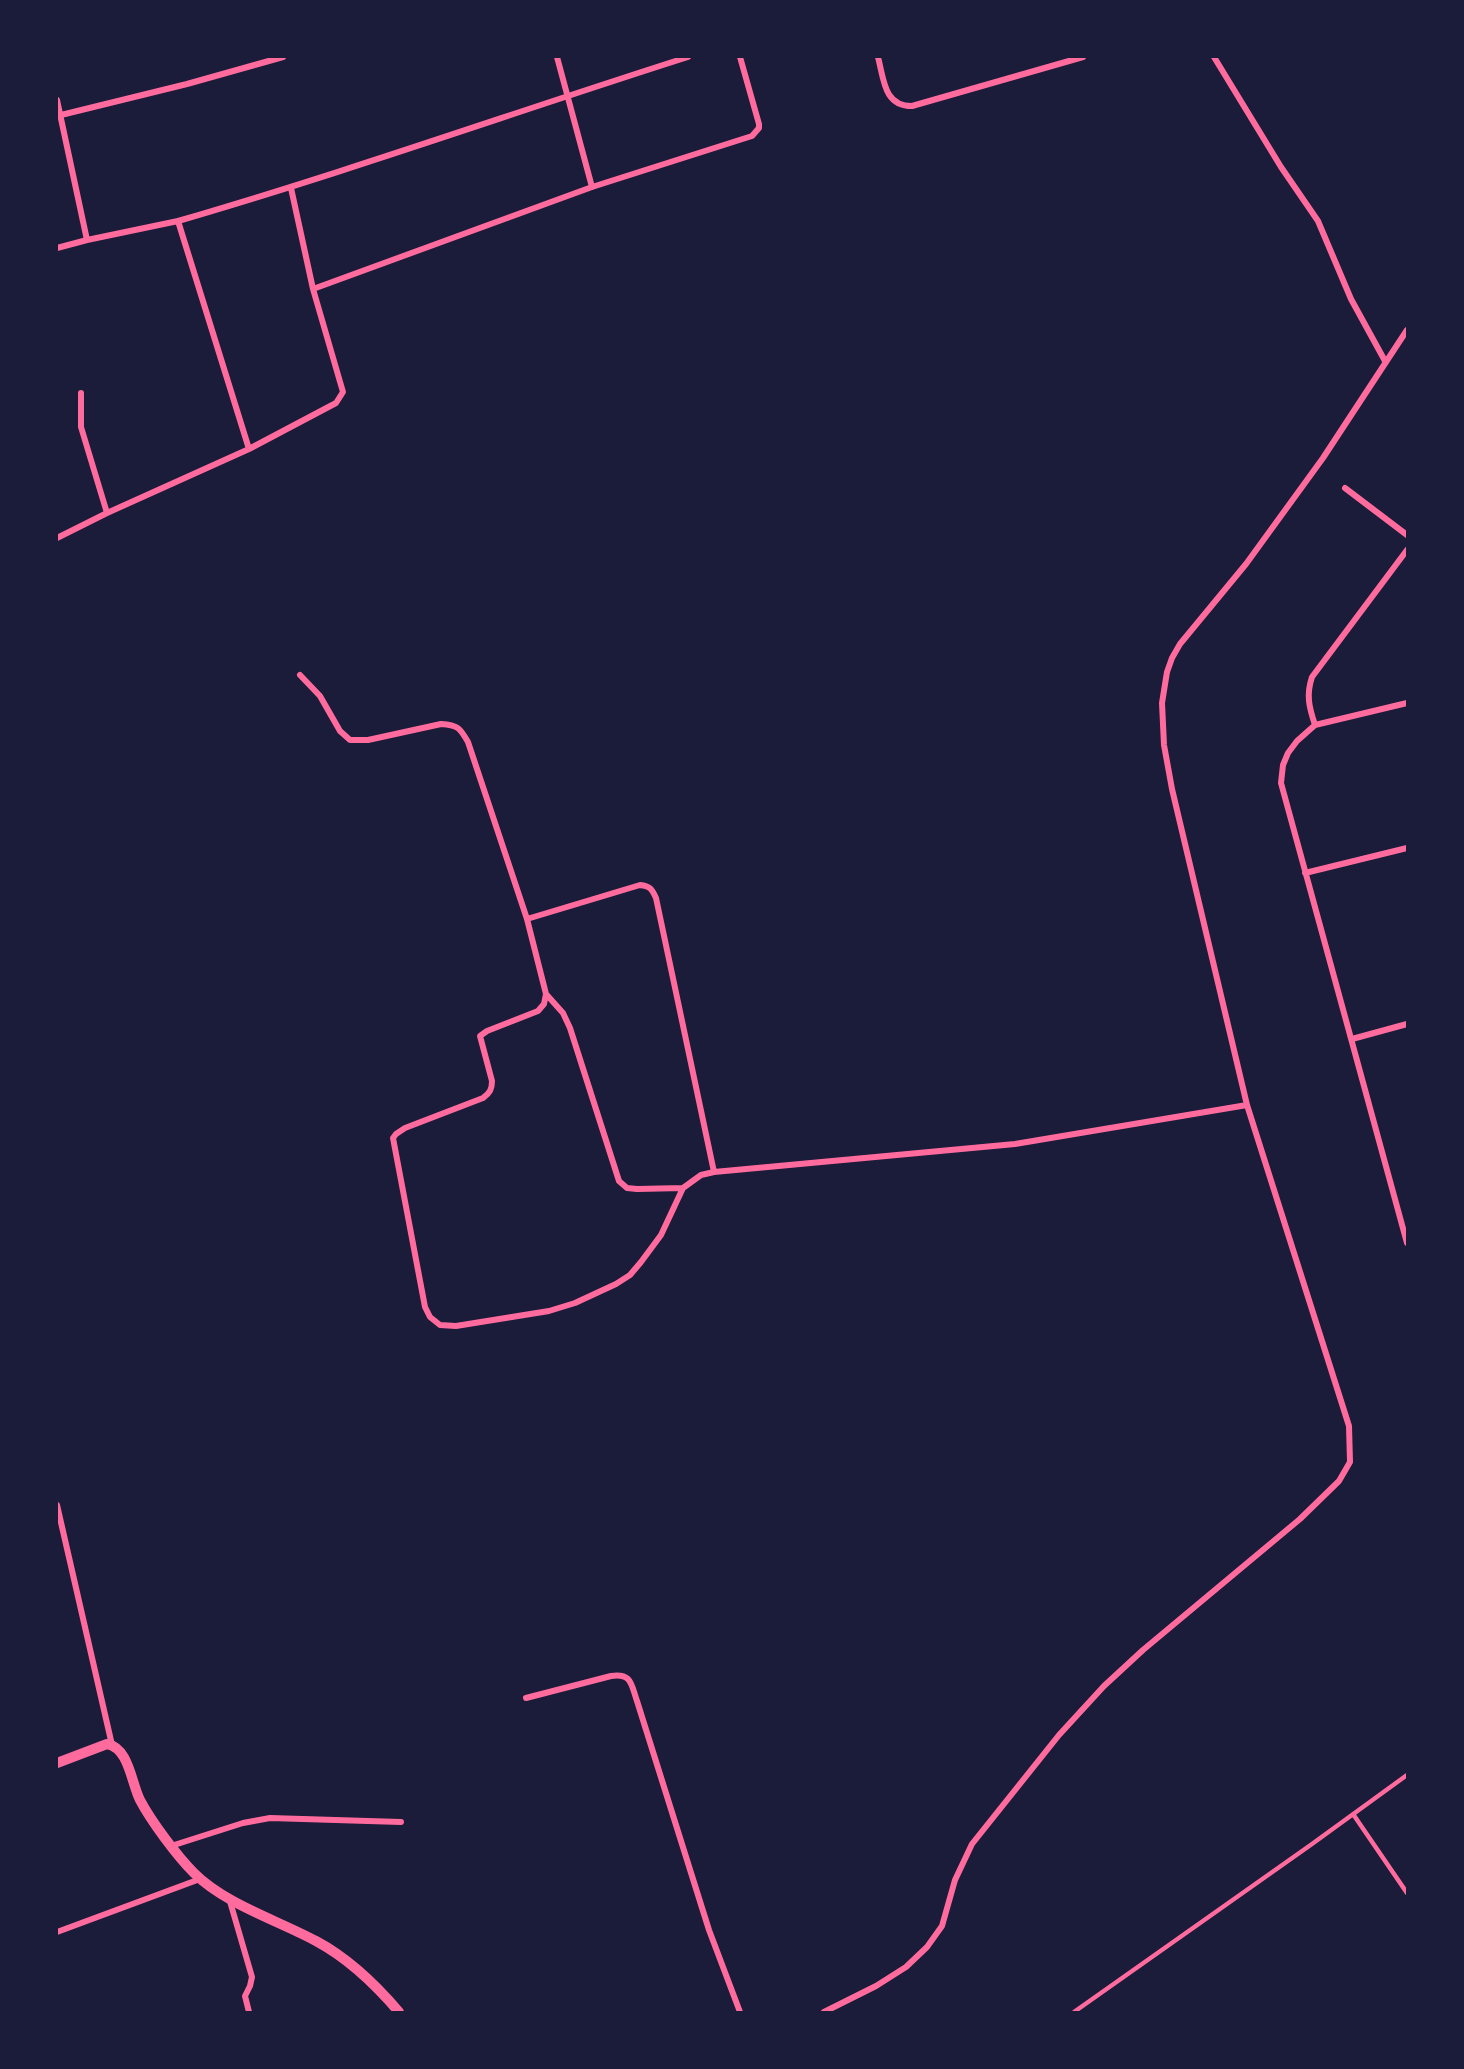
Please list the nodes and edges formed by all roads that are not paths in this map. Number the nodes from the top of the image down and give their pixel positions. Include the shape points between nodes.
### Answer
1 (283, 57) edge
2 (557, 57) edge
3 (688, 57) edge
4 (740, 57) edge
5 (878, 57) edge
6 (1083, 57) edge
7 (1214, 57) edge
8 (1070, 59) edge
9 (566, 96) junction
10 (57, 100) edge
11 (61, 115) junction
12 (592, 187) junction
13 (291, 188) junction
14 (178, 221) junction
15 (87, 240) junction
16 (57, 248) edge
17 (313, 289) junction
18 (1407, 330) edge
19 (1386, 361) junction
20 (81, 393) dead end
21 (249, 449) junction
22 (1345, 488) dead end
23 (107, 513) junction
24 (1407, 535) edge
25 (57, 538) edge
26 (1407, 550) edge
27 (300, 675) dead end
28 (1407, 703) edge
29 (1315, 724) junction
30 (1407, 848) edge
31 (1305, 873) junction
32 (527, 919) junction
33 (546, 994) junction
34 (1407, 1024) edge
35 (1353, 1039) junction
36 (1248, 1105) junction
37 (714, 1172) junction
38 (683, 1188) junction
39 (1407, 1241) edge
40 (57, 1505) edge
41 (526, 1698) dead end
42 (112, 1745) junction
43 (57, 1763) edge
44 (1407, 1775) edge
45 (1353, 1814) junction
46 (400, 1822) dead end
47 (171, 1846) junction
48 (200, 1880) junction
49 (1407, 1893) edge
50 (229, 1898) junction
51 (57, 1932) edge
52 (249, 2012) edge
53 (399, 2012) edge
54 (740, 2012) edge
55 (824, 2012) edge
56 (1074, 2012) edge

1 - 11 street
2 - 9 street
3 - 9 street
4 - 12 street via 759,123 752,136
5 - 8 street via 892,101 901,106
6 - 8 street
7 - 19 street via 1318,221 1351,299
9 - 12 street
9 - 13 street
10 - 11 street
11 - 15 street
12 - 17 street
13 - 14 street
13 - 17 street
14 - 15 street
14 - 21 street
15 - 16 street
17 - 21 street via 343,392 336,403
18 - 19 street
19 - 36 street via 1323,458 1246,564 1180,644 1167,672 1162,703 1172,789
20 - 23 street via 81,427
21 - 23 street
22 - 24 street
23 - 25 street
26 - 29 street via 1312,677 1308,699
27 - 32 street via 320,696 340,731 350,740 368,740 441,724 461,729
28 - 29 street
29 - 31 street via 1288,753 1281,783
30 - 31 street
31 - 35 street
32 - 33 street
32 - 37 street via 640,885 652,890
33 - 38 street via 570,1028 619,1181 627,1188
33 - 38 street via 538,1011 480,1036 492,1081 489,1094 405,1128 393,1138 430,1317 440,1325 456,1326 508,1319 566,1305 616,1284 636,1268 660,1235
34 - 35 street
35 - 39 street
36 - 37 street via 1015,1144
36 - 55 street via 1348,1426 1350,1462 1339,1481 1300,1519 1143,1650 1059,1735 972,1845 955,1880 942,1926 927,1947 906,1967 876,1986
37 - 38 street via 701,1175
40 - 42 street
41 - 54 street via 611,1676 627,1677 709,1930
42 - 43 street via 96,1747
42 - 47 street via 123,1757 140,1800
44 - 45 lane
45 - 49 lane
45 - 56 lane
46 - 47 street via 270,1818
47 - 48 street
48 - 50 street
48 - 51 street
50 - 52 street via 252,1977 245,1996
50 - 53 street via 336,1953 379,1989

